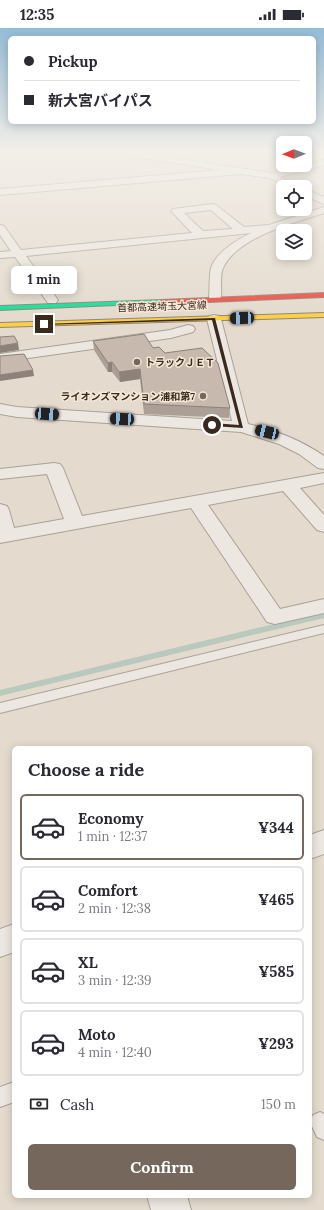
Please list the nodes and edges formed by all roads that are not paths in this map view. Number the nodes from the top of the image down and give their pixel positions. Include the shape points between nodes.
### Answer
1 (324, 210) edge
2 (312, 214) edge
3 (306, 216) joint
4 (324, 221) edge
5 (0, 228) edge
6 (269, 228) junction
7 (242, 231) junction
8 (201, 235) junction
9 (19, 253) junction
10 (0, 255) edge
11 (324, 295) edge
12 (215, 297) junction
13 (257, 297) junction
14 (52, 300) junction
15 (324, 300) edge
16 (0, 301) edge
17 (0, 308) edge
18 (324, 309) edge
19 (0, 312) edge
20 (324, 315) edge
21 (214, 319) junction
22 (0, 321) edge
23 (118, 322) junction
24 (0, 325) edge
25 (0, 329) edge
26 (188, 329) dead end
27 (0, 358) edge
28 (0, 409) edge
29 (241, 426) junction
30 (324, 464) edge
31 (0, 474) edge
32 (324, 478) edge
33 (288, 486) junction
34 (196, 503) junction
35 (0, 510) edge
36 (75, 522) junction
37 (324, 526) edge
38 (3, 536) edge
39 (324, 606) edge
40 (324, 629) edge
41 (0, 708) edge
42 (324, 842) edge
43 (312, 846) edge
44 (12, 939) edge
45 (0, 943) edge
46 (12, 1093) edge
47 (0, 1097) edge
48 (168, 1198) edge
49 (172, 1210) edge

1 - 2 street
3 - 4 street
3 - 6 street
5 - 9 street
6 - 7 street
6 - 12 street via 236,246 218,267
7 - 8 street
7 - 8 street via 213,207 176,211
8 - 9 street
9 - 10 street
9 - 14 street
11 - 13 highway
12 - 13 highway
12 - 14 highway
13 - 17 highway
14 - 16 highway
15 - 19 highway, 首都高速埼玉大宮線
18 - 22 highway, 首都高速埼玉大宮線
20 - 21 highway
21 - 23 highway
21 - 29 street
23 - 24 highway
23 - 25 highway
26 - 27 street via 171,334
28 - 29 street
29 - 30 street via 267,432 304,449
31 - 36 street via 54,468
32 - 33 street
33 - 34 street
33 - 37 street
34 - 36 street
34 - 39 street via 275,617
35 - 38 street
36 - 38 street
40 - 41 lane
42 - 43 street
44 - 45 street
46 - 47 lane
48 - 49 street

